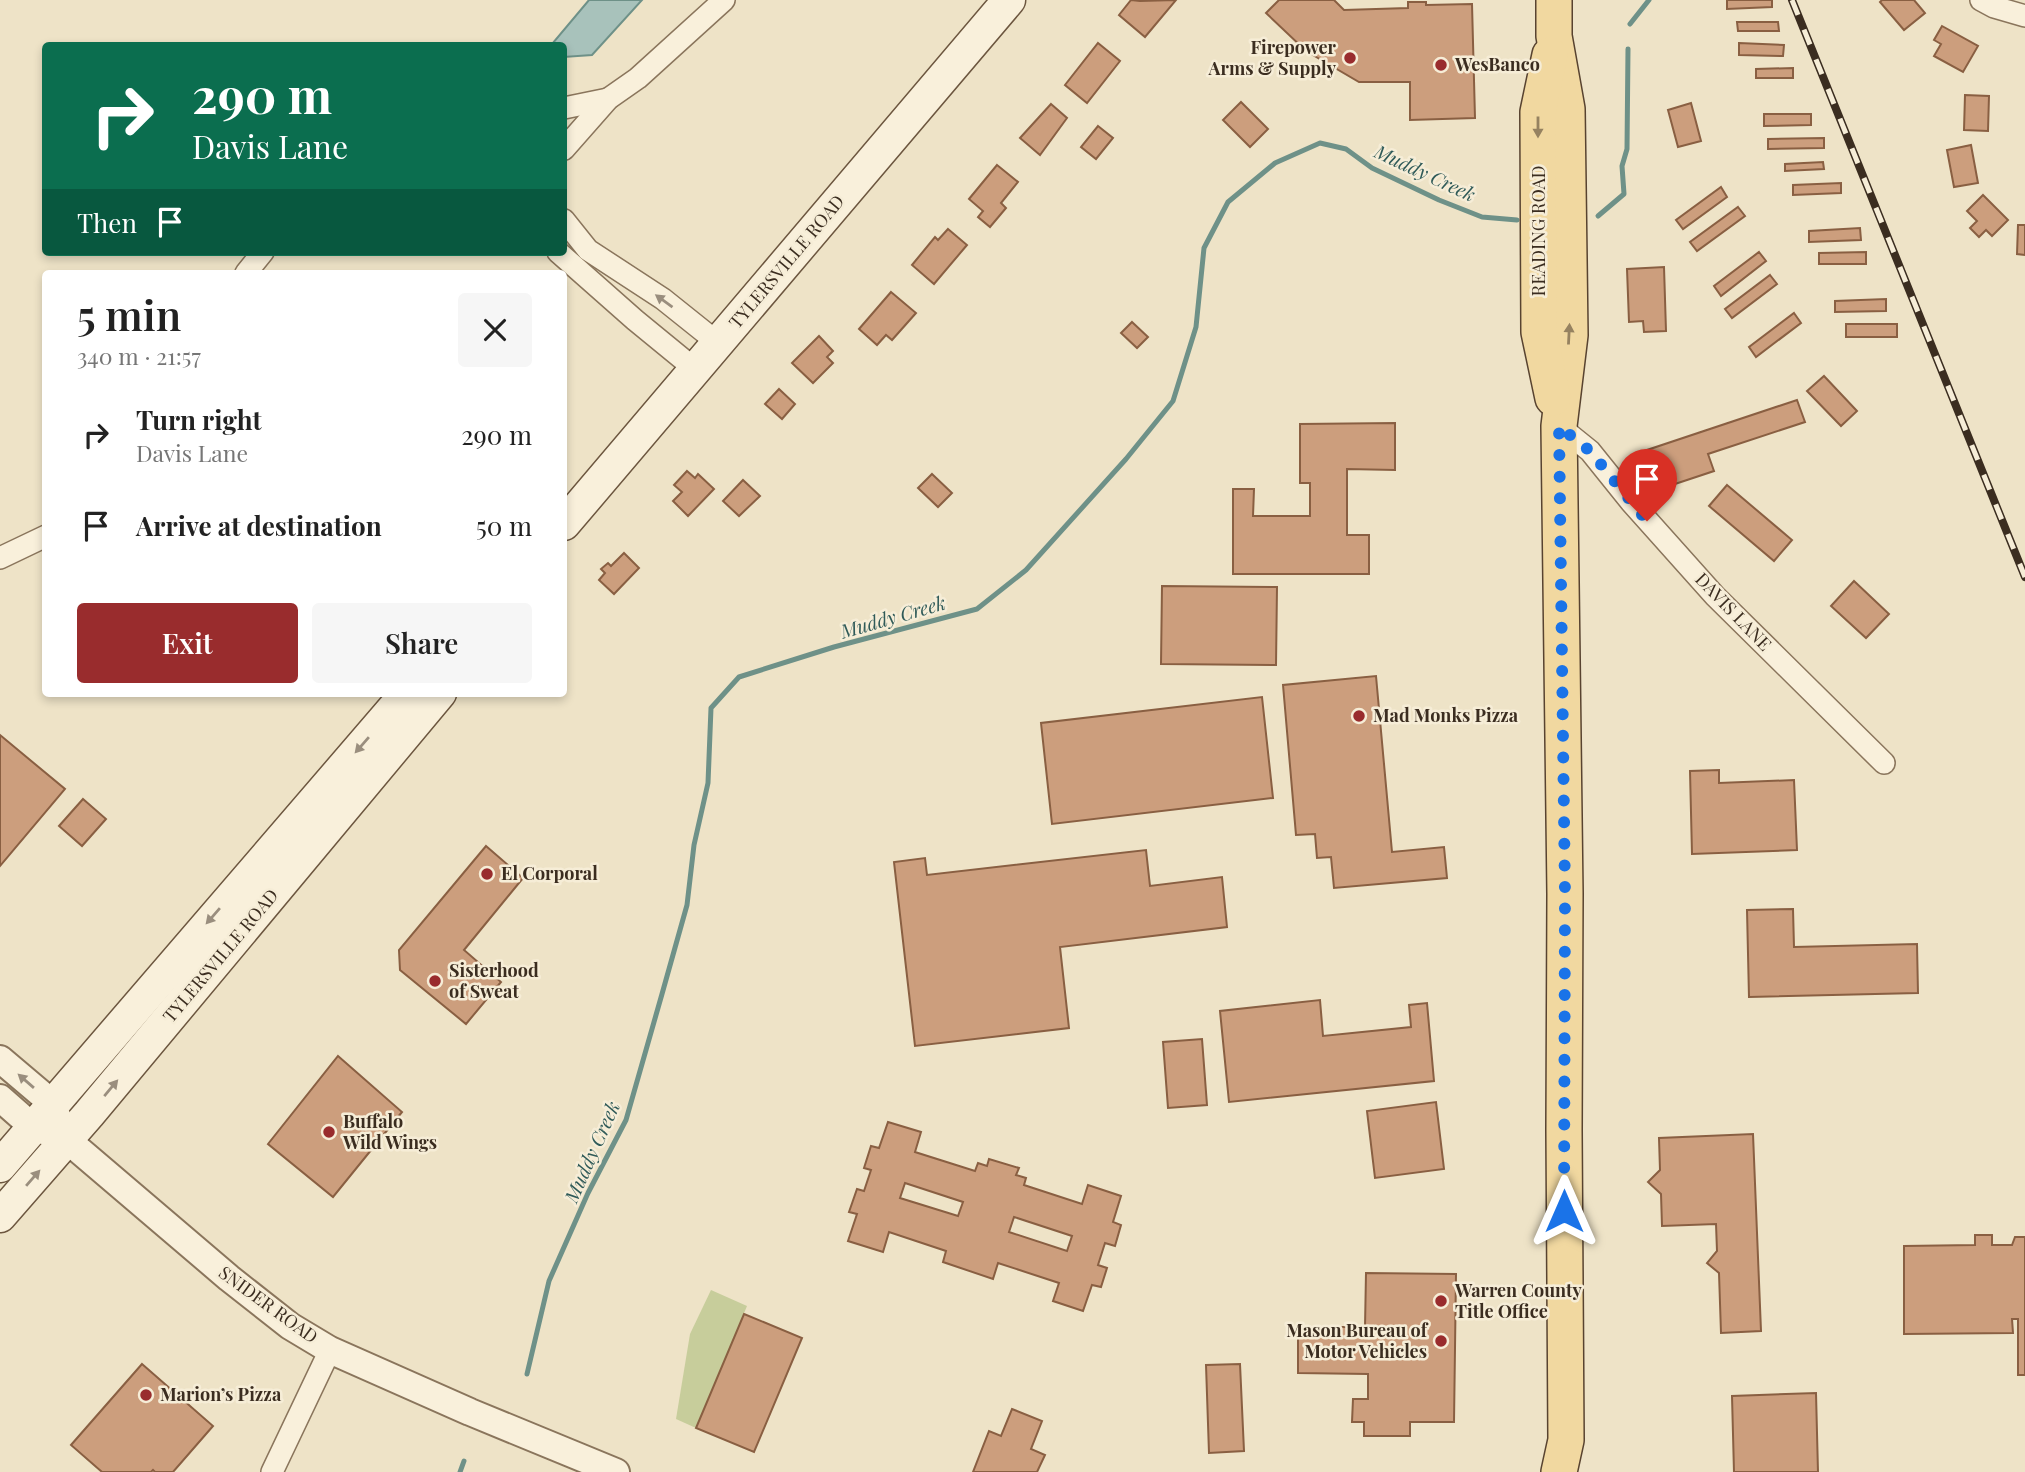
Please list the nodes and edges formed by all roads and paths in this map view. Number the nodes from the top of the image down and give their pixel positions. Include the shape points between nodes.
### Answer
1 (724, 0) edge
2 (1009, 0) edge
3 (1554, 0) edge
4 (1981, 0) edge
5 (2025, 16) edge
6 (608, 99) junction
7 (567, 107) edge
8 (567, 146) edge
9 (567, 224) edge
10 (260, 256) edge
11 (563, 256) edge
12 (248, 270) edge
13 (718, 343) junction
14 (696, 370) junction
15 (1559, 426) junction
16 (567, 520) edge
17 (42, 538) edge
18 (0, 558) edge
19 (404, 697) edge
20 (437, 697) edge
21 (1884, 763) dead end
22 (0, 1059) edge
23 (0, 1098) edge
24 (43, 1115) junction
25 (66, 1139) junction
26 (0, 1166) edge
27 (0, 1216) edge
28 (330, 1350) junction
29 (1567, 1461) edge
30 (271, 1472) edge
31 (616, 1472) edge

1 - 6 street via 638,78
2 - 13 main road, TYLERSVILLE ROAD
3 - 15 main road, READING ROAD via 1554,36 1567,109 1570,335
4 - 5 street
6 - 7 street
6 - 8 street
13 -> 9 street via 663,299 588,250
10 - 12 street
11 - 14 street
13 - 14 main road, TYLERSVILLE ROAD
14 - 16 main road, TYLERSVILLE ROAD
15 - 21 street, DAVIS LANE via 1590,451 1715,596
15 - 29 main road, READING ROAD
17 - 18 street
19 -> 24 main road, TYLERSVILLE ROAD
25 -> 20 main road, TYLERSVILLE ROAD
24 -> 22 street, SNIDER ROAD
23 - 24 street, SNIDER ROAD
24 - 25 street, SNIDER ROAD
24 - 26 main road, TYLERSVILLE ROAD
27 -> 25 main road, TYLERSVILLE ROAD
25 - 28 street, SNIDER ROAD via 229,1278
28 - 30 street
28 - 31 street, SNIDER ROAD

